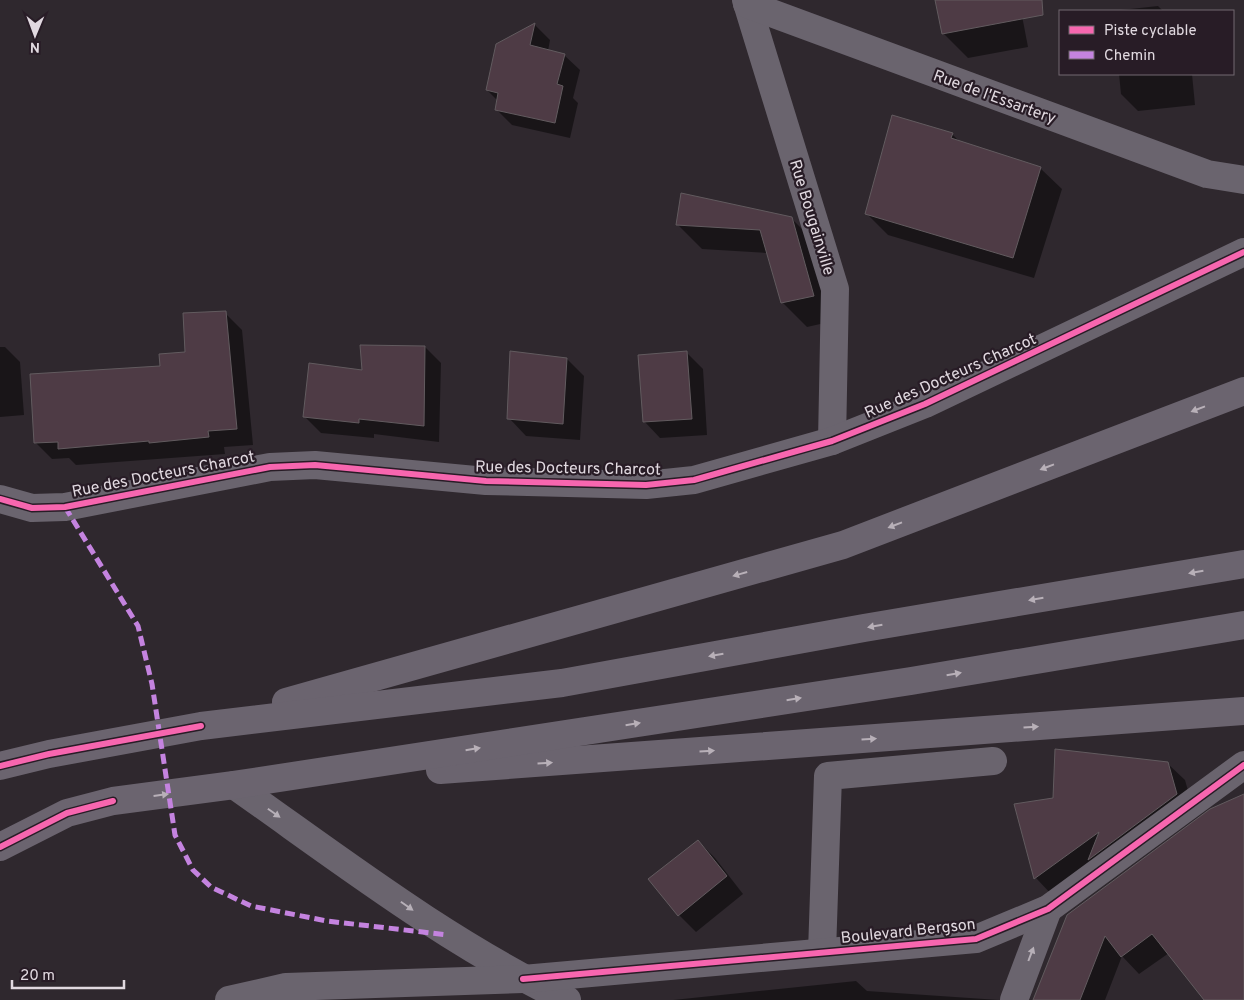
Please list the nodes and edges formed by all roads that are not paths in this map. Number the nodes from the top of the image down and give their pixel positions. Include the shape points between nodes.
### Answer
1 (746, 2) edge
2 (1244, 180) edge
3 (1244, 252) edge
4 (1244, 391) edge
5 (832, 441) junction
6 (0, 499) edge
7 (1244, 564) edge
8 (1244, 625) edge
9 (1244, 711) edge
10 (201, 726) junction
11 (992, 761) dead end
12 (0, 766) edge
13 (1244, 766) edge
14 (234, 786) junction
15 (0, 847) edge
16 (1048, 909) junction
17 (822, 952) junction
18 (523, 979) junction
19 (229, 1000) edge
20 (567, 1000) edge
21 (1014, 1000) edge

1 - 2 street, Rue de l'Essartery via 1207,174
1 - 5 street, Rue Bougainville via 835,289
3 - 5 street, Rue des Docteurs Charcot via 925,404
4 -> 10 main road via 843,545
5 - 6 street, Rue des Docteurs Charcot via 694,480 646,485 486,481 270,466 64,507 32,508
7 -> 10 main road via 562,683
14 -> 8 main road via 911,681
14 -> 9 main road
10 - 12 main road
11 - 17 street via 828,776
13 - 16 street, Boulevard Bergson
15 -> 14 main road via 67,812 101,803
14 -> 18 street via 448,935
16 - 17 street, Boulevard Bergson via 976,939
21 -> 16 street
17 - 18 street, Boulevard Bergson
18 - 19 street, Boulevard Bergson via 286,987
18 - 20 street

